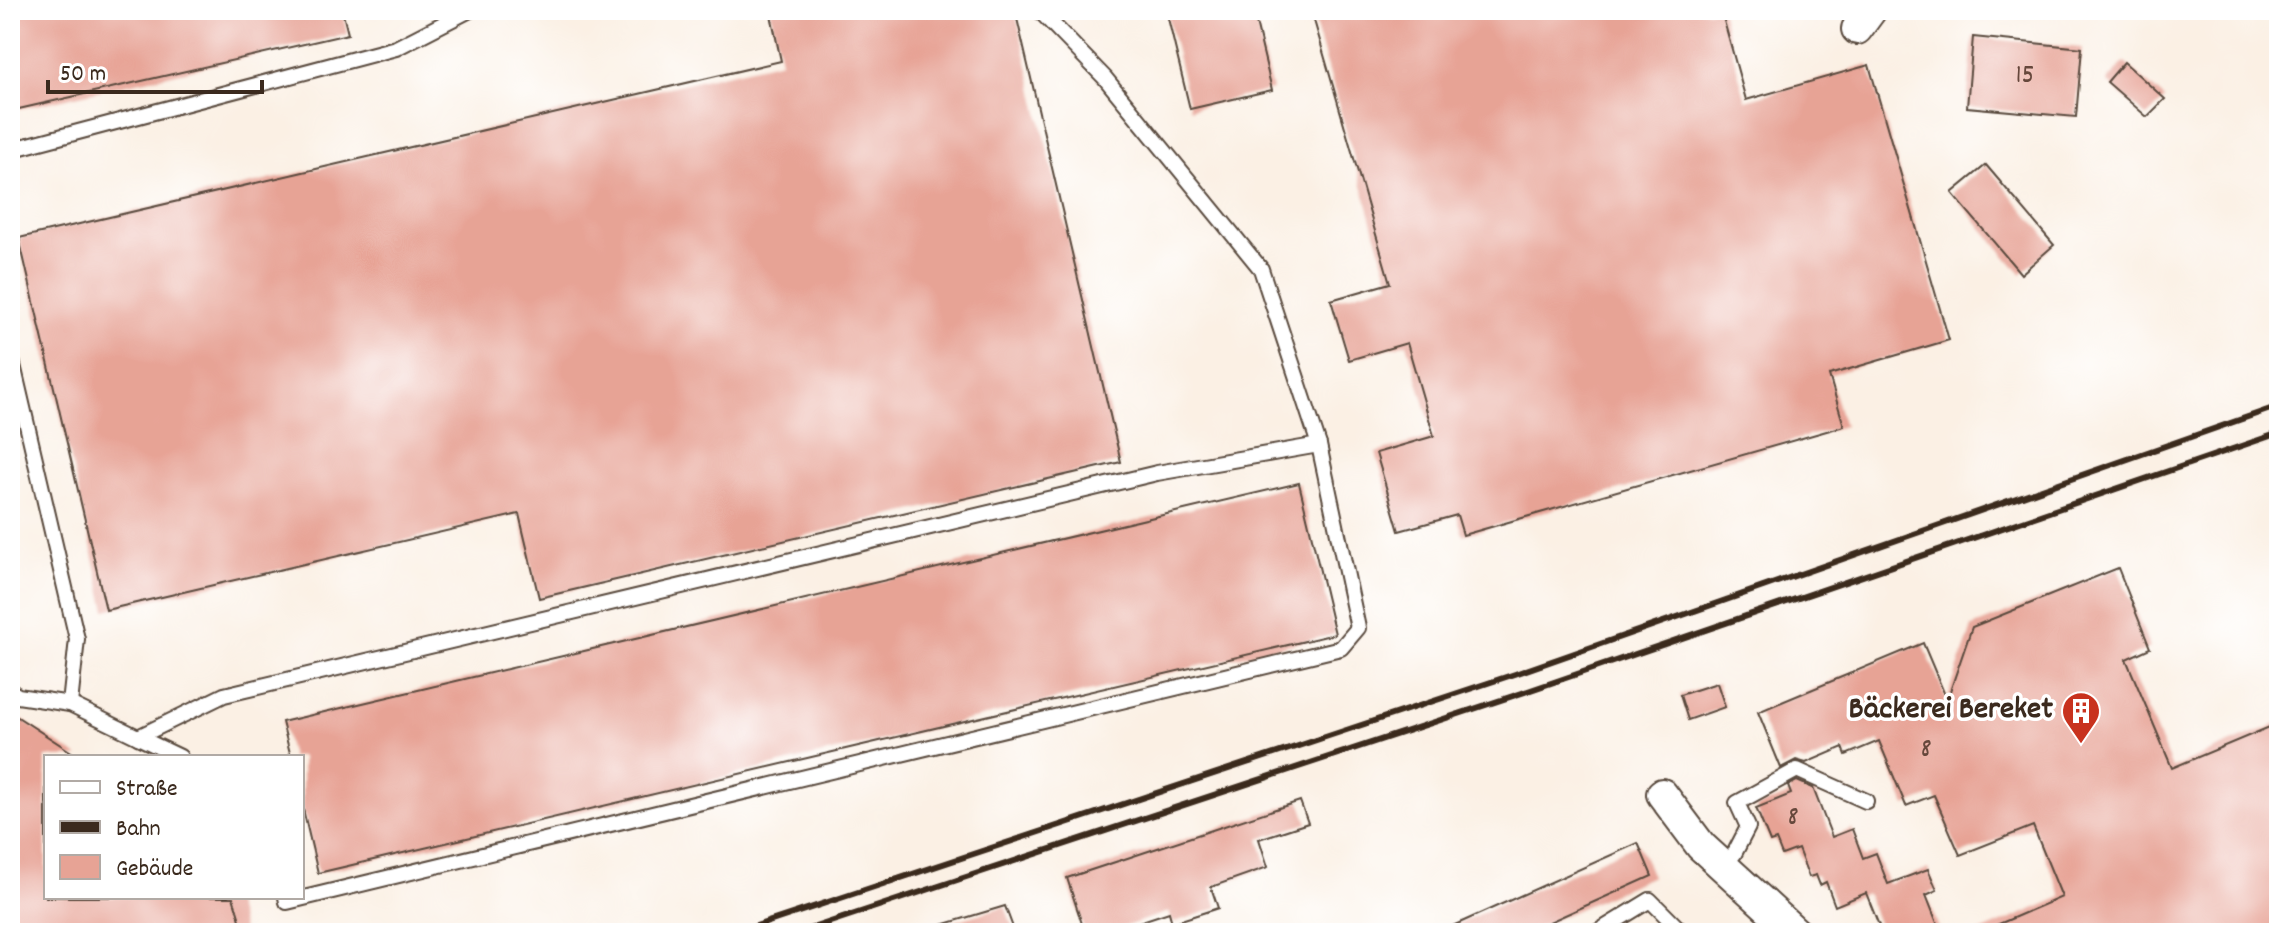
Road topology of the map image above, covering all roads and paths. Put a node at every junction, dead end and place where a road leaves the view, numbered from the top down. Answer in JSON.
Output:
{"nodes":[{"id":1,"x":470,"y":10,"type":"edge"},
{"id":2,"x":1039,"y":10,"type":"edge"},
{"id":3,"x":10,"y":150,"type":"edge"},
{"id":4,"x":10,"y":352,"type":"edge"},
{"id":5,"x":1319,"y":445,"type":"junction"},
{"id":6,"x":10,"y":691,"type":"edge"},
{"id":7,"x":70,"y":704,"type":"junction"},
{"id":8,"x":138,"y":737,"type":"junction"},
{"id":9,"x":176,"y":755,"type":"edge"},
{"id":10,"x":1662,"y":794,"type":"dead end"},
{"id":11,"x":1866,"y":801,"type":"dead end"},
{"id":12,"x":1723,"y":866,"type":"junction"},
{"id":13,"x":304,"y":898,"type":"edge"},
{"id":14,"x":1596,"y":933,"type":"edge"},
{"id":15,"x":1683,"y":933,"type":"edge"},
{"id":16,"x":1796,"y":933,"type":"edge"}],
"edges":[{"from":1,"to":3,"type":"lane"},
{"from":2,"to":5,"type":"lane"},
{"from":4,"to":7,"type":"lane"},
{"from":5,"to":8,"type":"lane"},
{"from":5,"to":13,"type":"lane"},
{"from":6,"to":7,"type":"lane"},
{"from":7,"to":8,"type":"lane"},
{"from":8,"to":9,"type":"lane"},
{"from":10,"to":12,"type":"street"},
{"from":11,"to":12,"type":"lane"},
{"from":12,"to":16,"type":"street"},
{"from":14,"to":15,"type":"lane"}]}
